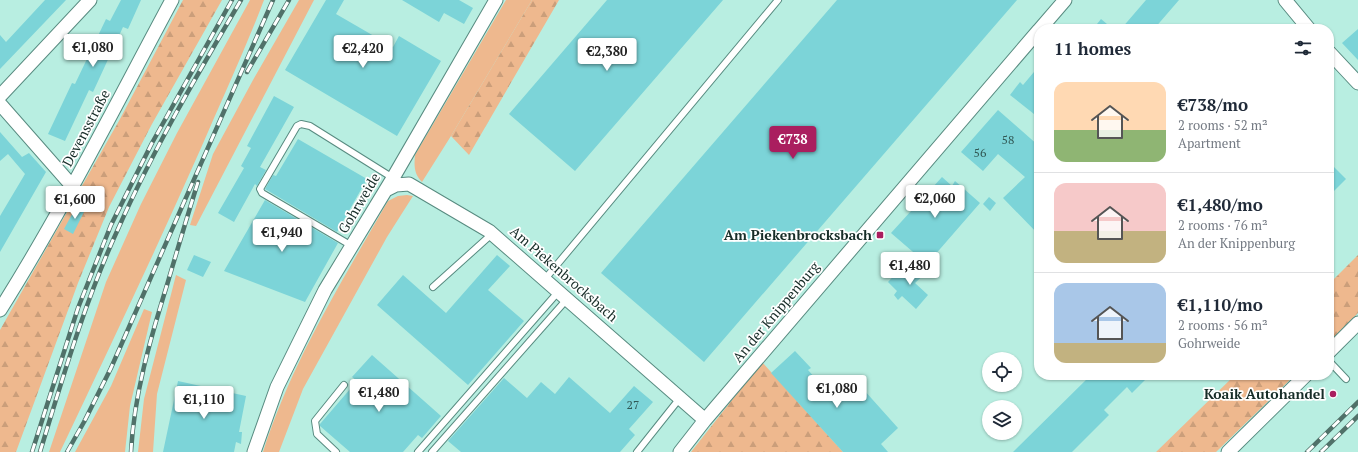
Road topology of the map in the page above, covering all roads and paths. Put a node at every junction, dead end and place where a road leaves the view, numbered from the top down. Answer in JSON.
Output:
{"nodes":[{"id":1,"x":90,"y":0,"type":"edge"},
{"id":2,"x":172,"y":0,"type":"edge"},
{"id":3,"x":778,"y":0,"type":"edge"},
{"id":4,"x":1065,"y":0,"type":"edge"},
{"id":5,"x":1284,"y":0,"type":"edge"},
{"id":6,"x":493,"y":1,"type":"edge"},
{"id":7,"x":1044,"y":24,"type":"edge"},
{"id":8,"x":1305,"y":24,"type":"edge"},
{"id":9,"x":1034,"y":36,"type":"edge"},
{"id":10,"x":1334,"y":57,"type":"edge"},
{"id":11,"x":1358,"y":83,"type":"edge"},
{"id":12,"x":0,"y":96,"type":"edge"},
{"id":13,"x":0,"y":104,"type":"edge"},
{"id":14,"x":393,"y":178,"type":"junction"},
{"id":15,"x":73,"y":187,"type":"junction"},
{"id":16,"x":386,"y":190,"type":"junction"},
{"id":17,"x":493,"y":234,"type":"junction"},
{"id":18,"x":352,"y":246,"type":"junction"},
{"id":19,"x":545,"y":279,"type":"junction"},
{"id":20,"x":433,"y":287,"type":"dead end"},
{"id":21,"x":564,"y":295,"type":"junction"},
{"id":22,"x":0,"y":310,"type":"edge"},
{"id":23,"x":1358,"y":323,"type":"edge"},
{"id":24,"x":1334,"y":347,"type":"edge"},
{"id":25,"x":1334,"y":366,"type":"edge"},
{"id":26,"x":1346,"y":379,"type":"dead end"},
{"id":27,"x":1301,"y":380,"type":"edge"},
{"id":28,"x":344,"y":386,"type":"dead end"},
{"id":29,"x":680,"y":398,"type":"junction"},
{"id":30,"x":705,"y":420,"type":"junction"},
{"id":31,"x":254,"y":452,"type":"edge"},
{"id":32,"x":336,"y":452,"type":"edge"},
{"id":33,"x":418,"y":452,"type":"edge"},
{"id":34,"x":432,"y":452,"type":"edge"},
{"id":35,"x":637,"y":452,"type":"edge"},
{"id":36,"x":680,"y":452,"type":"edge"},
{"id":37,"x":1228,"y":452,"type":"edge"}],
"edges":[{"from":1,"to":12,"type":"street"},
{"from":2,"to":15,"type":"street","name":"Devensstraße"},
{"from":3,"to":19,"type":"lane"},
{"from":4,"to":7,"type":"street","name":"An der Knippenburg"},
{"from":5,"to":8,"type":"street"},
{"from":6,"to":14,"type":"street","name":"Gohrweide"},
{"from":9,"to":30,"type":"street","name":"An der Knippenburg"},
{"from":10,"to":11,"type":"street"},
{"from":13,"to":15,"type":"street"},
{"from":14,"to":16,"type":"street","name":"Gohrweide"},
{"from":14,"to":18,"type":"lane"},
{"from":15,"to":22,"type":"street","name":"Devensstraße"},
{"from":16,"to":17,"type":"street","name":"Am Piekenbrocksbach"},
{"from":16,"to":18,"type":"street","name":"Gohrweide"},
{"from":17,"to":19,"type":"street","name":"Am Piekenbrocksbach"},
{"from":17,"to":20,"type":"lane"},
{"from":18,"to":31,"type":"street","name":"Gohrweide"},
{"from":19,"to":21,"type":"street","name":"Am Piekenbrocksbach"},
{"from":21,"to":29,"type":"street","name":"Am Piekenbrocksbach"},
{"from":21,"to":33,"type":"lane"},
{"from":21,"to":34,"type":"lane"},
{"from":23,"to":24,"type":"street"},
{"from":25,"to":26,"type":"lane"},
{"from":27,"to":37,"type":"street"},
{"from":28,"to":32,"type":"lane"},
{"from":29,"to":30,"type":"street","name":"Am Piekenbrocksbach"},
{"from":29,"to":35,"type":"lane"},
{"from":30,"to":36,"type":"street","name":"An der Knippenburg"}]}
